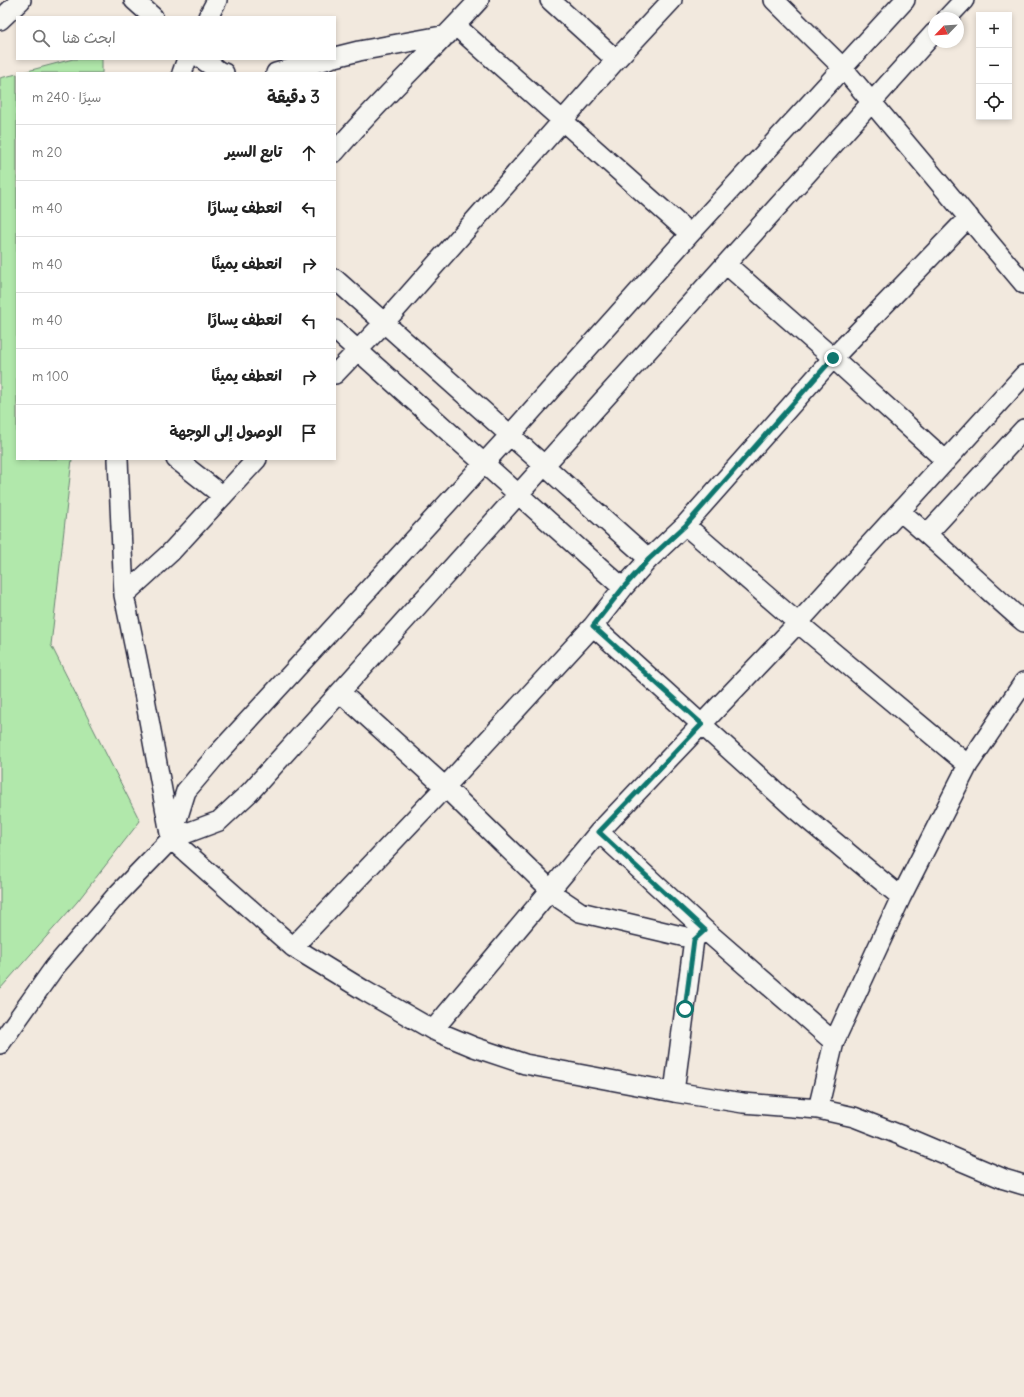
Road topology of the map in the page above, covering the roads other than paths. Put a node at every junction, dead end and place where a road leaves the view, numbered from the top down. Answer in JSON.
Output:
{"nodes":[{"id":1,"x":21,"y":0,"type":"edge"},
{"id":2,"x":134,"y":0,"type":"edge"},
{"id":3,"x":217,"y":0,"type":"edge"},
{"id":4,"x":479,"y":0,"type":"edge"},
{"id":5,"x":550,"y":0,"type":"edge"},
{"id":6,"x":672,"y":0,"type":"edge"},
{"id":7,"x":774,"y":0,"type":"edge"},
{"id":8,"x":905,"y":0,"type":"edge"},
{"id":9,"x":964,"y":0,"type":"edge"},
{"id":10,"x":953,"y":12,"type":"edge"},
{"id":11,"x":2,"y":15,"type":"edge"},
{"id":12,"x":152,"y":16,"type":"edge"},
{"id":13,"x":209,"y":16,"type":"edge"},
{"id":14,"x":451,"y":30,"type":"junction"},
{"id":15,"x":928,"y":40,"type":"edge"},
{"id":16,"x":336,"y":57,"type":"edge"},
{"id":17,"x":187,"y":60,"type":"edge"},
{"id":18,"x":203,"y":60,"type":"edge"},
{"id":19,"x":325,"y":60,"type":"edge"},
{"id":20,"x":616,"y":60,"type":"junction"},
{"id":21,"x":843,"y":68,"type":"junction"},
{"id":22,"x":182,"y":72,"type":"edge"},
{"id":23,"x":220,"y":72,"type":"edge"},
{"id":24,"x":280,"y":72,"type":"edge"},
{"id":25,"x":871,"y":102,"type":"junction"},
{"id":26,"x":563,"y":120,"type":"junction"},
{"id":27,"x":336,"y":151,"type":"edge"},
{"id":28,"x":969,"y":217,"type":"junction"},
{"id":29,"x":690,"y":234,"type":"junction"},
{"id":30,"x":726,"y":264,"type":"junction"},
{"id":31,"x":336,"y":280,"type":"edge"},
{"id":32,"x":1024,"y":284,"type":"edge"},
{"id":33,"x":384,"y":323,"type":"junction"},
{"id":34,"x":336,"y":331,"type":"edge"},
{"id":35,"x":357,"y":350,"type":"junction"},
{"id":36,"x":833,"y":358,"type":"junction"},
{"id":37,"x":336,"y":373,"type":"edge"},
{"id":38,"x":1024,"y":375,"type":"edge"},
{"id":39,"x":1024,"y":429,"type":"edge"},
{"id":40,"x":510,"y":435,"type":"junction"},
{"id":41,"x":118,"y":460,"type":"edge"},
{"id":42,"x":177,"y":460,"type":"edge"},
{"id":43,"x":256,"y":460,"type":"edge"},
{"id":44,"x":946,"y":461,"type":"junction"},
{"id":45,"x":484,"y":464,"type":"junction"},
{"id":46,"x":544,"y":466,"type":"junction"},
{"id":47,"x":519,"y":494,"type":"junction"},
{"id":48,"x":223,"y":496,"type":"junction"},
{"id":49,"x":901,"y":512,"type":"junction"},
{"id":50,"x":686,"y":525,"type":"junction"},
{"id":51,"x":927,"y":534,"type":"junction"},
{"id":52,"x":649,"y":559,"type":"junction"},
{"id":53,"x":623,"y":588,"type":"junction"},
{"id":54,"x":124,"y":595,"type":"junction"},
{"id":55,"x":1024,"y":622,"type":"edge"},
{"id":56,"x":798,"y":623,"type":"junction"},
{"id":57,"x":593,"y":626,"type":"junction"},
{"id":58,"x":1024,"y":682,"type":"edge"},
{"id":59,"x":340,"y":692,"type":"junction"},
{"id":60,"x":702,"y":724,"type":"junction"},
{"id":61,"x":968,"y":765,"type":"junction"},
{"id":62,"x":445,"y":787,"type":"junction"},
{"id":63,"x":599,"y":832,"type":"junction"},
{"id":64,"x":171,"y":838,"type":"junction"},
{"id":65,"x":550,"y":890,"type":"junction"},
{"id":66,"x":901,"y":897,"type":"junction"},
{"id":67,"x":699,"y":935,"type":"junction"},
{"id":68,"x":293,"y":947,"type":"junction"},
{"id":69,"x":433,"y":1030,"type":"junction"},
{"id":70,"x":834,"y":1042,"type":"junction"},
{"id":71,"x":0,"y":1044,"type":"edge"},
{"id":72,"x":674,"y":1092,"type":"junction"},
{"id":73,"x":818,"y":1109,"type":"junction"},
{"id":74,"x":1024,"y":1185,"type":"edge"}],
"edges":[{"from":1,"to":11,"type":"street"},
{"from":2,"to":12,"type":"street"},
{"from":3,"to":13,"type":"street"},
{"from":4,"to":14,"type":"street"},
{"from":5,"to":20,"type":"street"},
{"from":6,"to":20,"type":"street"},
{"from":7,"to":21,"type":"street"},
{"from":8,"to":21,"type":"street"},
{"from":9,"to":10,"type":"street"},
{"from":14,"to":16,"type":"street"},
{"from":14,"to":26,"type":"street"},
{"from":14,"to":27,"type":"street"},
{"from":15,"to":25,"type":"street"},
{"from":17,"to":22,"type":"street"},
{"from":18,"to":23,"type":"street"},
{"from":19,"to":24,"type":"street"},
{"from":20,"to":26,"type":"street"},
{"from":21,"to":25,"type":"street"},
{"from":21,"to":29,"type":"street"},
{"from":25,"to":28,"type":"street"},
{"from":25,"to":30,"type":"street"},
{"from":26,"to":29,"type":"street"},
{"from":26,"to":33,"type":"street"},
{"from":28,"to":32,"type":"street"},
{"from":28,"to":36,"type":"street"},
{"from":29,"to":40,"type":"street"},
{"from":30,"to":36,"type":"street"},
{"from":30,"to":46,"type":"street"},
{"from":31,"to":33,"type":"street"},
{"from":33,"to":35,"type":"street"},
{"from":33,"to":40,"type":"street"},
{"from":34,"to":35,"type":"street"},
{"from":35,"to":37,"type":"street"},
{"from":35,"to":45,"type":"street"},
{"from":36,"to":44,"type":"street"},
{"from":36,"to":50,"type":"street"},
{"from":38,"to":44,"type":"street"},
{"from":39,"to":51,"type":"street"},
{"from":40,"to":45,"type":"street"},
{"from":40,"to":46,"type":"street"},
{"from":41,"to":54,"type":"street"},
{"from":42,"to":48,"type":"street"},
{"from":43,"to":48,"type":"street"},
{"from":44,"to":49,"type":"street"},
{"from":45,"to":47,"type":"street"},
{"from":45,"to":64,"type":"street"},
{"from":46,"to":47,"type":"street"},
{"from":46,"to":52,"type":"street"},
{"from":47,"to":53,"type":"street"},
{"from":47,"to":59,"type":"street"},
{"from":48,"to":54,"type":"street"},
{"from":49,"to":51,"type":"street"},
{"from":49,"to":56,"type":"street"},
{"from":50,"to":52,"type":"street"},
{"from":50,"to":56,"type":"street"},
{"from":51,"to":55,"type":"street"},
{"from":52,"to":53,"type":"street"},
{"from":53,"to":57,"type":"street"},
{"from":54,"to":64,"type":"street"},
{"from":56,"to":60,"type":"street"},
{"from":56,"to":61,"type":"street"},
{"from":57,"to":60,"type":"street"},
{"from":57,"to":62,"type":"street"},
{"from":58,"to":61,"type":"street"},
{"from":59,"to":62,"type":"street"},
{"from":59,"to":64,"type":"street"},
{"from":60,"to":63,"type":"street"},
{"from":60,"to":66,"type":"street"},
{"from":61,"to":66,"type":"street"},
{"from":62,"to":65,"type":"street"},
{"from":62,"to":68,"type":"street"},
{"from":63,"to":65,"type":"street"},
{"from":63,"to":67,"type":"street"},
{"from":64,"to":68,"type":"street"},
{"from":64,"to":71,"type":"street"},
{"from":65,"to":67,"type":"street"},
{"from":65,"to":69,"type":"street"},
{"from":66,"to":70,"type":"street"},
{"from":67,"to":70,"type":"street"},
{"from":67,"to":72,"type":"street"},
{"from":68,"to":69,"type":"street"},
{"from":69,"to":72,"type":"street"},
{"from":70,"to":73,"type":"street"},
{"from":72,"to":73,"type":"street"},
{"from":73,"to":74,"type":"street"}]}
